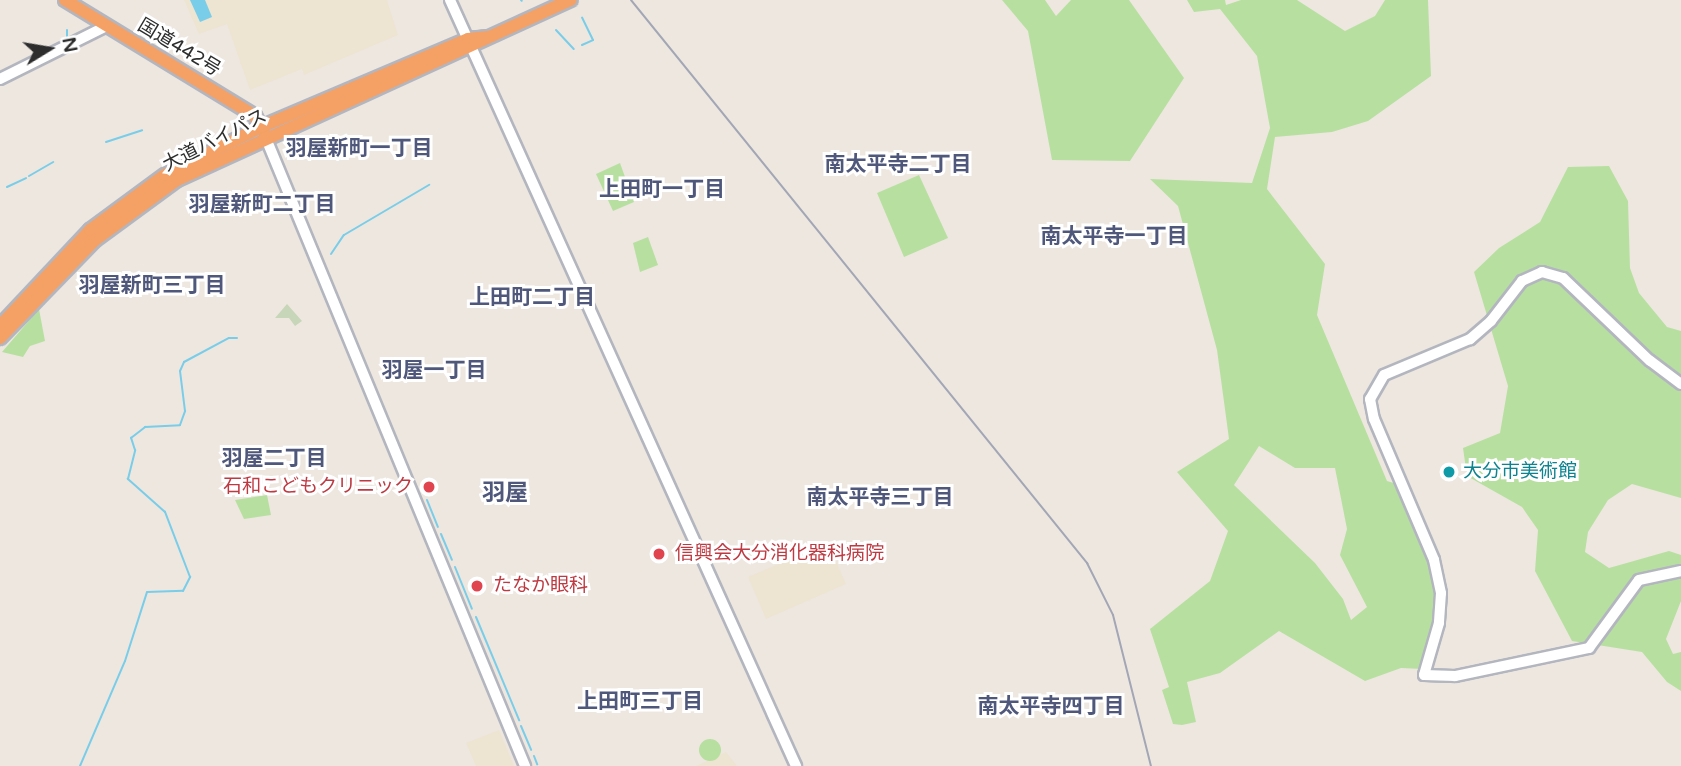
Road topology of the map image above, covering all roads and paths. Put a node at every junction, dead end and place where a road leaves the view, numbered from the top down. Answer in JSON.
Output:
{"nodes":[{"id":1,"x":65,"y":0,"type":"edge"},
{"id":2,"x":450,"y":0,"type":"edge"},
{"id":3,"x":571,"y":0,"type":"edge"},
{"id":4,"x":107,"y":26,"type":"junction"},
{"id":5,"x":470,"y":44,"type":"junction"},
{"id":6,"x":0,"y":79,"type":"edge"},
{"id":7,"x":263,"y":131,"type":"junction"},
{"id":8,"x":0,"y":326,"type":"edge"},
{"id":9,"x":0,"y":338,"type":"edge"},
{"id":10,"x":1681,"y":384,"type":"edge"},
{"id":11,"x":1681,"y":571,"type":"edge"},
{"id":12,"x":525,"y":766,"type":"edge"},
{"id":13,"x":796,"y":766,"type":"edge"}],
"edges":[{"from":1,"to":4,"type":"highway","name":"国道442号"},
{"from":2,"to":5,"type":"street"},
{"from":3,"to":5,"type":"highway","name":"大道バイパス"},
{"from":4,"to":6,"type":"street"},
{"from":4,"to":7,"type":"highway","name":"国道442号"},
{"from":5,"to":7,"type":"highway","name":"大道バイパス"},
{"from":5,"to":13,"type":"street"},
{"from":7,"to":8,"type":"highway","name":"大道バイパス"},
{"from":7,"to":9,"type":"highway","name":"大道バイパス"},
{"from":7,"to":12,"type":"street"},
{"from":10,"to":11,"type":"street"}]}
